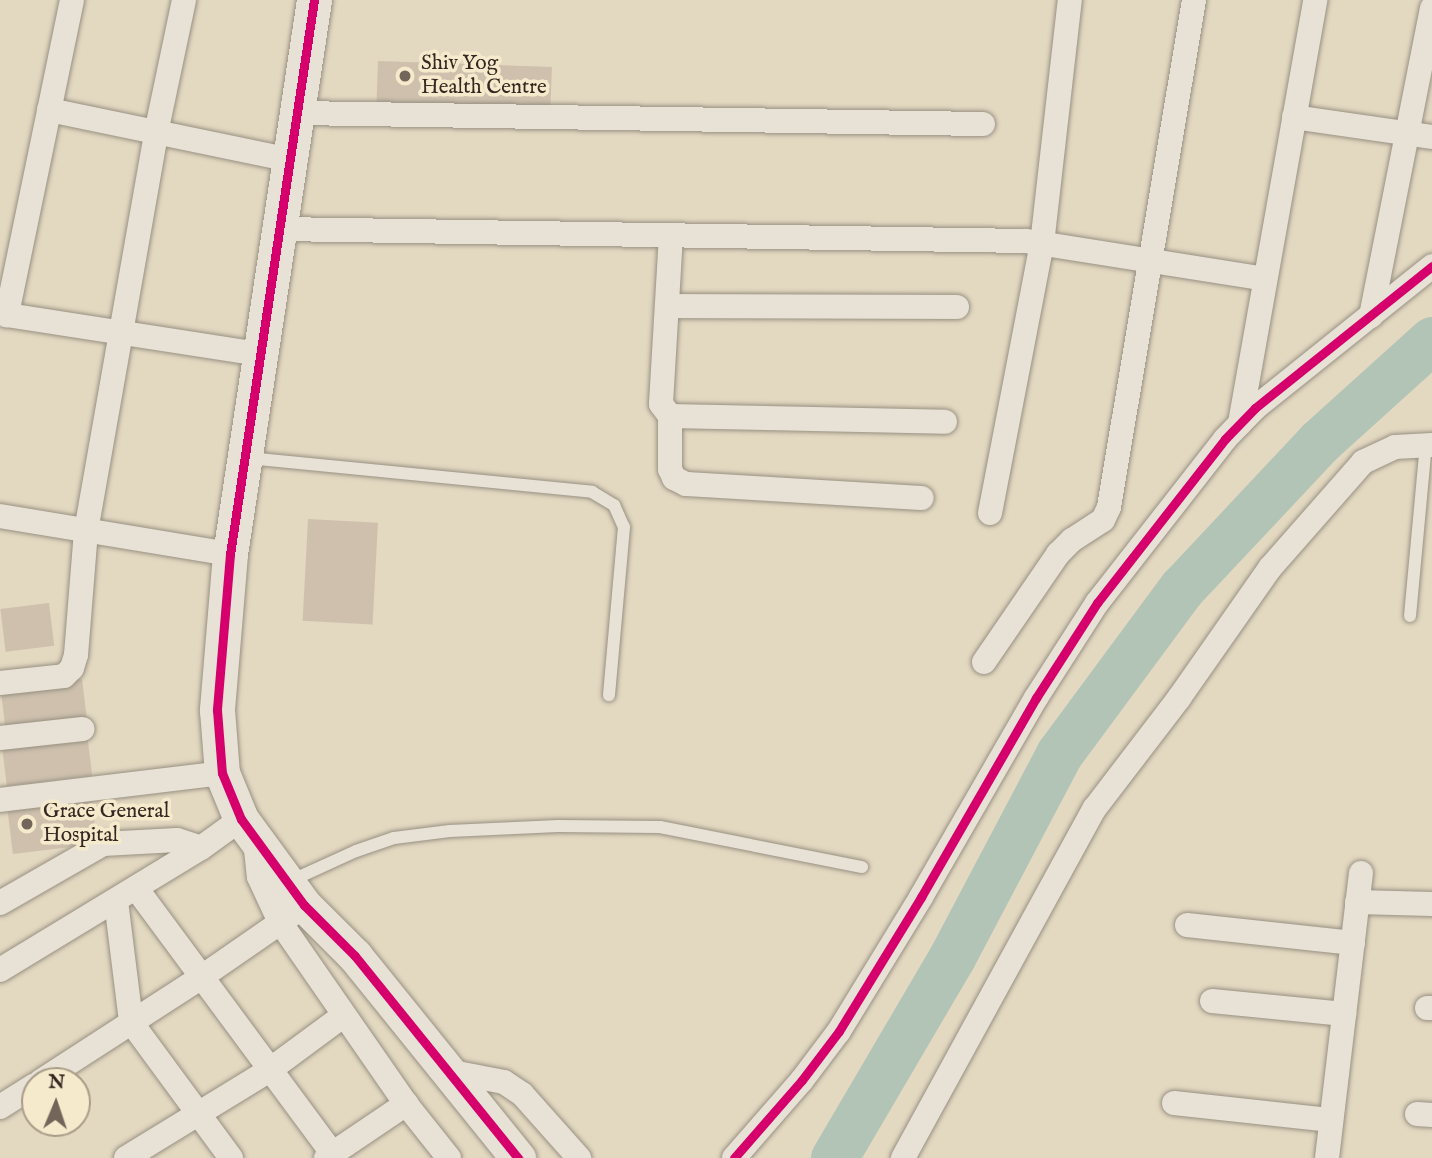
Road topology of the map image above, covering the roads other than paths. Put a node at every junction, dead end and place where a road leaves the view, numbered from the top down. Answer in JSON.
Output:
{"nodes":[{"id":1,"x":72,"y":0,"type":"edge"},
{"id":2,"x":184,"y":0,"type":"edge"},
{"id":3,"x":314,"y":0,"type":"edge"},
{"id":4,"x":1070,"y":0,"type":"edge"},
{"id":5,"x":1194,"y":0,"type":"edge"},
{"id":6,"x":1315,"y":0,"type":"edge"},
{"id":7,"x":1432,"y":8,"type":"edge"},
{"id":8,"x":49,"y":110,"type":"junction"},
{"id":9,"x":297,"y":113,"type":"junction"},
{"id":10,"x":1294,"y":117,"type":"junction"},
{"id":11,"x":983,"y":124,"type":"dead end"},
{"id":12,"x":156,"y":132,"type":"junction"},
{"id":13,"x":1407,"y":133,"type":"junction"},
{"id":14,"x":1432,"y":136,"type":"edge"},
{"id":15,"x":290,"y":160,"type":"junction"},
{"id":16,"x":279,"y":229,"type":"junction"},
{"id":17,"x":671,"y":235,"type":"junction"},
{"id":18,"x":1042,"y":244,"type":"junction"},
{"id":19,"x":1151,"y":260,"type":"junction"},
{"id":20,"x":1432,"y":266,"type":"edge"},
{"id":21,"x":1265,"y":279,"type":"junction"},
{"id":22,"x":667,"y":306,"type":"junction"},
{"id":23,"x":957,"y":307,"type":"dead end"},
{"id":24,"x":1371,"y":316,"type":"junction"},
{"id":25,"x":119,"y":333,"type":"junction"},
{"id":26,"x":260,"y":354,"type":"junction"},
{"id":27,"x":670,"y":416,"type":"junction"},
{"id":28,"x":945,"y":422,"type":"dead end"},
{"id":29,"x":1240,"y":423,"type":"junction"},
{"id":30,"x":1429,"y":444,"type":"edge"},
{"id":31,"x":244,"y":458,"type":"junction"},
{"id":32,"x":922,"y":498,"type":"dead end"},
{"id":33,"x":990,"y":513,"type":"dead end"},
{"id":34,"x":0,"y":516,"type":"edge"},
{"id":35,"x":86,"y":531,"type":"junction"},
{"id":36,"x":230,"y":554,"type":"junction"},
{"id":37,"x":1410,"y":616,"type":"dead end"},
{"id":38,"x":984,"y":663,"type":"dead end"},
{"id":39,"x":0,"y":683,"type":"edge"},
{"id":40,"x":609,"y":695,"type":"dead end"},
{"id":41,"x":83,"y":729,"type":"dead end"},
{"id":42,"x":0,"y":738,"type":"edge"},
{"id":43,"x":222,"y":773,"type":"junction"},
{"id":44,"x":0,"y":800,"type":"edge"},
{"id":45,"x":248,"y":828,"type":"junction"},
{"id":46,"x":201,"y":848,"type":"junction"},
{"id":47,"x":862,"y":867,"type":"dead end"},
{"id":48,"x":1361,"y":873,"type":"dead end"},
{"id":49,"x":126,"y":894,"type":"junction"},
{"id":50,"x":1357,"y":902,"type":"junction"},
{"id":51,"x":0,"y":903,"type":"edge"},
{"id":52,"x":291,"y":903,"type":"junction"},
{"id":53,"x":1432,"y":904,"type":"edge"},
{"id":54,"x":1187,"y":925,"type":"dead end"},
{"id":55,"x":1353,"y":943,"type":"junction"},
{"id":56,"x":0,"y":970,"type":"edge"},
{"id":57,"x":202,"y":976,"type":"junction"},
{"id":58,"x":1212,"y":1001,"type":"dead end"},
{"id":59,"x":1344,"y":1014,"type":"junction"},
{"id":60,"x":343,"y":1016,"type":"junction"},
{"id":61,"x":131,"y":1022,"type":"junction"},
{"id":62,"x":62,"y":1067,"type":"edge"},
{"id":63,"x":271,"y":1069,"type":"junction"},
{"id":64,"x":447,"y":1071,"type":"junction"},
{"id":65,"x":21,"y":1094,"type":"edge"},
{"id":66,"x":1174,"y":1102,"type":"dead end"},
{"id":67,"x":406,"y":1104,"type":"junction"},
{"id":68,"x":0,"y":1107,"type":"edge"},
{"id":69,"x":199,"y":1113,"type":"junction"},
{"id":70,"x":1331,"y":1120,"type":"junction"},
{"id":71,"x":332,"y":1156,"type":"edge"},
{"id":72,"x":125,"y":1158,"type":"edge"},
{"id":73,"x":231,"y":1158,"type":"edge"},
{"id":74,"x":449,"y":1158,"type":"edge"},
{"id":75,"x":518,"y":1158,"type":"edge"},
{"id":76,"x":579,"y":1158,"type":"edge"},
{"id":77,"x":734,"y":1158,"type":"edge"},
{"id":78,"x":903,"y":1158,"type":"edge"},
{"id":79,"x":1327,"y":1158,"type":"edge"}],
"edges":[{"from":1,"to":8,"type":"street"},
{"from":2,"to":12,"type":"street"},
{"from":3,"to":9,"type":"street"},
{"from":4,"to":18,"type":"street"},
{"from":5,"to":19,"type":"street"},
{"from":6,"to":10,"type":"street"},
{"from":7,"to":13,"type":"street"},
{"from":8,"to":12,"type":"street"},
{"from":8,"to":25,"type":"street"},
{"from":9,"to":11,"type":"street"},
{"from":9,"to":15,"type":"street"},
{"from":10,"to":13,"type":"street"},
{"from":10,"to":21,"type":"street"},
{"from":12,"to":15,"type":"street"},
{"from":12,"to":25,"type":"street"},
{"from":13,"to":14,"type":"street"},
{"from":13,"to":24,"type":"street"},
{"from":15,"to":16,"type":"street"},
{"from":16,"to":17,"type":"street"},
{"from":16,"to":26,"type":"street"},
{"from":17,"to":18,"type":"street"},
{"from":17,"to":22,"type":"street"},
{"from":18,"to":19,"type":"street"},
{"from":18,"to":33,"type":"street"},
{"from":19,"to":21,"type":"street"},
{"from":19,"to":38,"type":"street"},
{"from":20,"to":24,"type":"street"},
{"from":21,"to":29,"type":"street"},
{"from":22,"to":23,"type":"street"},
{"from":22,"to":27,"type":"street"},
{"from":24,"to":29,"type":"street"},
{"from":25,"to":26,"type":"street"},
{"from":25,"to":35,"type":"street"},
{"from":26,"to":31,"type":"street"},
{"from":27,"to":28,"type":"street"},
{"from":27,"to":32,"type":"street"},
{"from":29,"to":77,"type":"street"},
{"from":30,"to":37,"type":"lane"},
{"from":30,"to":78,"type":"street"},
{"from":31,"to":36,"type":"street"},
{"from":31,"to":40,"type":"lane"},
{"from":34,"to":35,"type":"street"},
{"from":35,"to":36,"type":"street"},
{"from":35,"to":39,"type":"street"},
{"from":36,"to":43,"type":"street"},
{"from":41,"to":42,"type":"street"},
{"from":43,"to":44,"type":"street"},
{"from":43,"to":45,"type":"street"},
{"from":45,"to":46,"type":"street"},
{"from":45,"to":52,"type":"street"},
{"from":46,"to":49,"type":"street"},
{"from":46,"to":51,"type":"street"},
{"from":47,"to":52,"type":"lane"},
{"from":48,"to":50,"type":"street"},
{"from":49,"to":56,"type":"street"},
{"from":49,"to":57,"type":"street"},
{"from":49,"to":61,"type":"street"},
{"from":50,"to":53,"type":"street"},
{"from":50,"to":55,"type":"street"},
{"from":52,"to":57,"type":"street"},
{"from":52,"to":60,"type":"street"},
{"from":52,"to":64,"type":"street"},
{"from":54,"to":55,"type":"street"},
{"from":55,"to":59,"type":"street"},
{"from":57,"to":61,"type":"street"},
{"from":57,"to":63,"type":"street"},
{"from":58,"to":59,"type":"street"},
{"from":59,"to":70,"type":"street"},
{"from":60,"to":63,"type":"street"},
{"from":60,"to":67,"type":"street"},
{"from":61,"to":62,"type":"street"},
{"from":61,"to":69,"type":"street"},
{"from":63,"to":69,"type":"street"},
{"from":63,"to":71,"type":"street"},
{"from":64,"to":75,"type":"street"},
{"from":64,"to":76,"type":"street"},
{"from":65,"to":68,"type":"street"},
{"from":66,"to":70,"type":"street"},
{"from":67,"to":71,"type":"street"},
{"from":67,"to":74,"type":"street"},
{"from":69,"to":72,"type":"street"},
{"from":69,"to":73,"type":"street"},
{"from":70,"to":79,"type":"street"}]}
